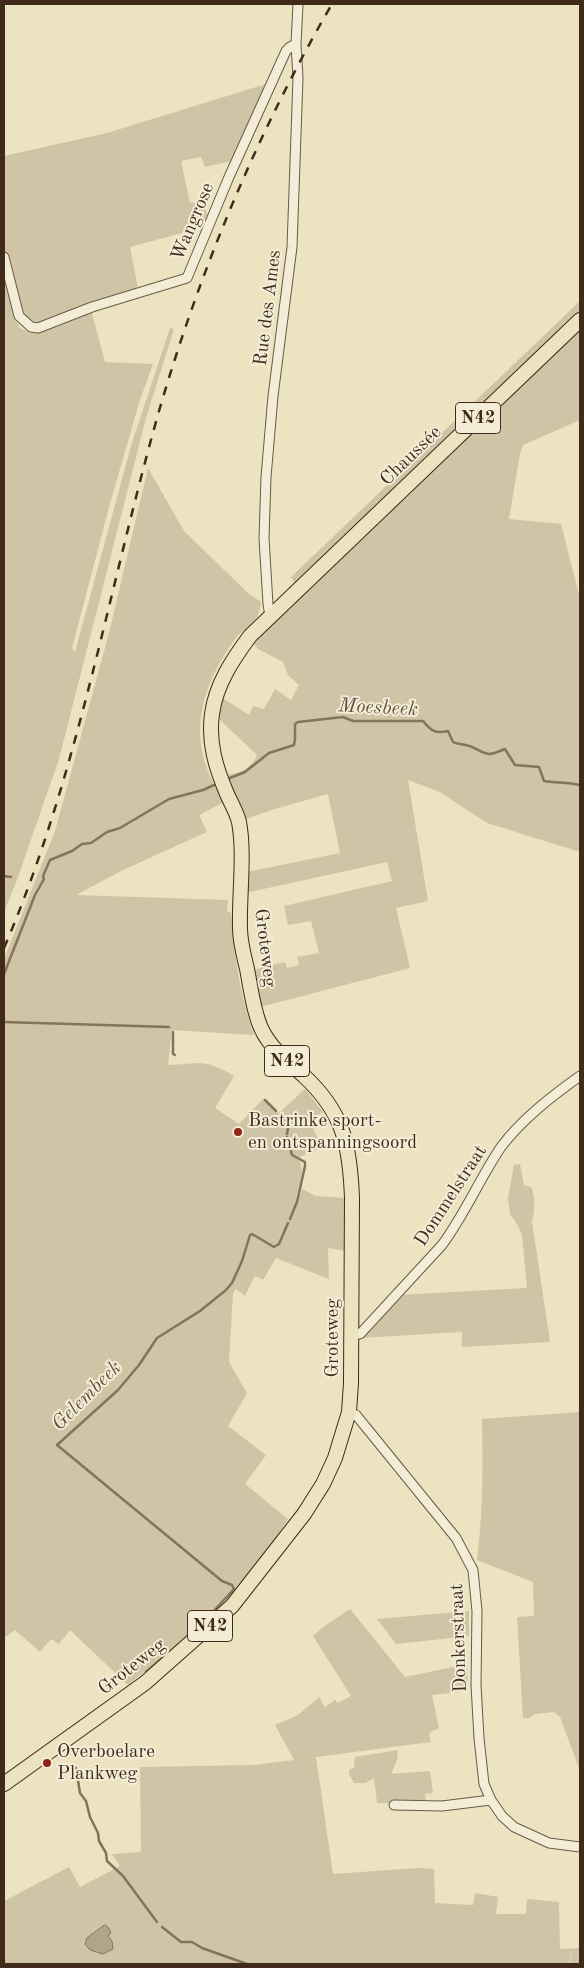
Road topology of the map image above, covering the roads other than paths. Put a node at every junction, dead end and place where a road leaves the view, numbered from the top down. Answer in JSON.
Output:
{"nodes":[{"id":1,"x":298,"y":4,"type":"edge"},
{"id":2,"x":296,"y":44,"type":"junction"},
{"id":3,"x":4,"y":257,"type":"edge"},
{"id":4,"x":580,"y":320,"type":"edge"},
{"id":5,"x":270,"y":616,"type":"junction"},
{"id":6,"x":580,"y":1076,"type":"edge"},
{"id":7,"x":352,"y":1334,"type":"junction"},
{"id":8,"x":349,"y":1412,"type":"junction"},
{"id":9,"x":4,"y":1784,"type":"edge"},
{"id":10,"x":490,"y":1800,"type":"junction"},
{"id":11,"x":394,"y":1805,"type":"dead end"},
{"id":12,"x":580,"y":1847,"type":"edge"}],
"edges":[{"from":1,"to":2,"type":"street","name":"Rue des Ames"},
{"from":2,"to":3,"type":"street","name":"Wangrose"},
{"from":2,"to":5,"type":"street","name":"Rue des Ames"},
{"from":4,"to":5,"type":"main road","name":"Chaussée","number":"N42"},
{"from":5,"to":7,"type":"main road","name":"Groteweg","number":"N42"},
{"from":6,"to":7,"type":"street","name":"Dommelstraat"},
{"from":7,"to":8,"type":"main road","name":"Groteweg","number":"N42"},
{"from":8,"to":9,"type":"main road","name":"Groteweg","number":"N42"},
{"from":8,"to":10,"type":"street","name":"Donkerstraat"},
{"from":10,"to":11,"type":"street"},
{"from":10,"to":12,"type":"street","name":"Donkerstraat"}]}
